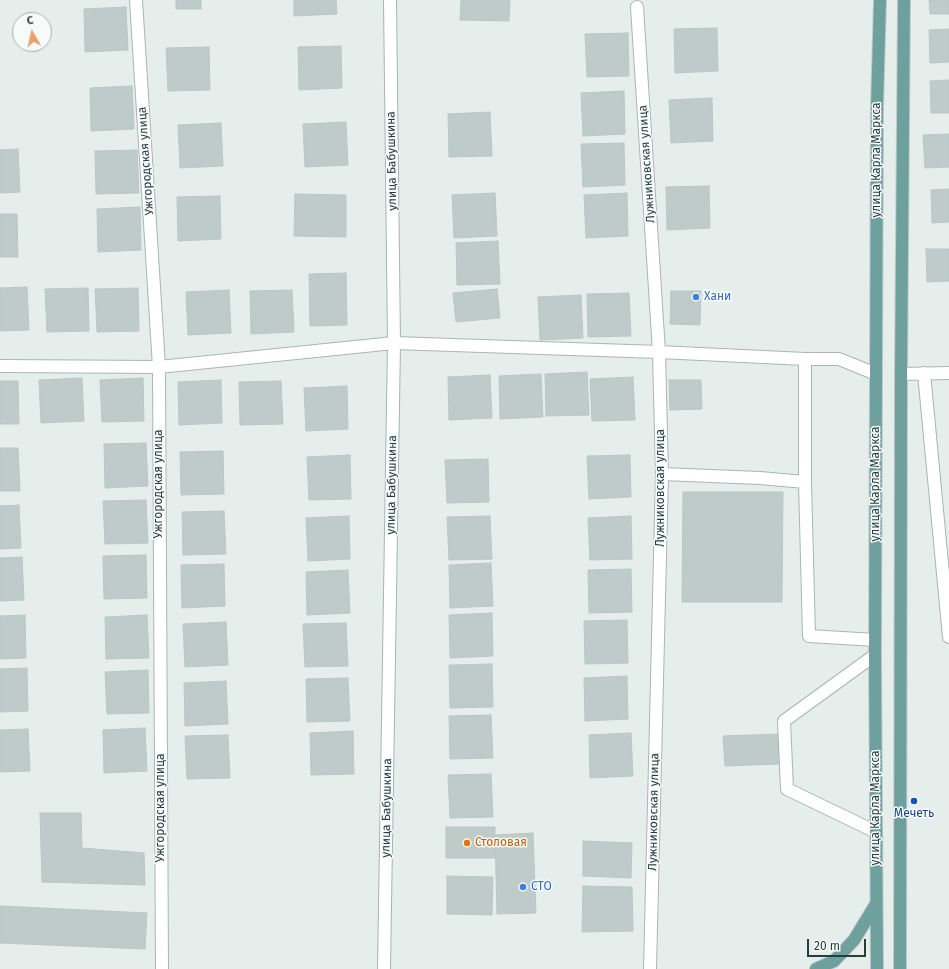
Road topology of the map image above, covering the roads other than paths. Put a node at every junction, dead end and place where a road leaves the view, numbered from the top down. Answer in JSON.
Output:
{"nodes":[{"id":1,"x":136,"y":0,"type":"edge"},
{"id":2,"x":390,"y":0,"type":"edge"},
{"id":3,"x":880,"y":0,"type":"edge"},
{"id":4,"x":904,"y":0,"type":"edge"},
{"id":5,"x":637,"y":8,"type":"dead end"},
{"id":6,"x":394,"y":343,"type":"junction"},
{"id":7,"x":659,"y":352,"type":"junction"},
{"id":8,"x":805,"y":359,"type":"junction"},
{"id":9,"x":0,"y":366,"type":"edge"},
{"id":10,"x":159,"y":367,"type":"junction"},
{"id":11,"x":924,"y":373,"type":"junction"},
{"id":12,"x":949,"y":373,"type":"edge"},
{"id":13,"x":876,"y":374,"type":"junction"},
{"id":14,"x":901,"y":374,"type":"junction"},
{"id":15,"x":662,"y":474,"type":"junction"},
{"id":16,"x":805,"y":482,"type":"junction"},
{"id":17,"x":949,"y":637,"type":"edge"},
{"id":18,"x":875,"y":640,"type":"junction"},
{"id":19,"x":875,"y":655,"type":"junction"},
{"id":20,"x":876,"y":832,"type":"junction"},
{"id":21,"x":876,"y":904,"type":"junction"},
{"id":22,"x":162,"y":969,"type":"edge"},
{"id":23,"x":384,"y":969,"type":"edge"},
{"id":24,"x":650,"y":969,"type":"edge"},
{"id":25,"x":816,"y":969,"type":"edge"},
{"id":26,"x":877,"y":969,"type":"edge"},
{"id":27,"x":900,"y":969,"type":"edge"}],
"edges":[{"from":1,"to":10,"type":"street","name":"Ужгородская улица"},
{"from":2,"to":6,"type":"street","name":"улица Бабушкина"},
{"from":3,"to":13,"type":"main road","name":"улица Карла Маркса"},
{"from":4,"to":14,"type":"main road","name":"улица Карла Маркса"},
{"from":5,"to":7,"type":"street","name":"Лужниковская улица"},
{"from":6,"to":7,"type":"street"},
{"from":6,"to":10,"type":"street"},
{"from":6,"to":23,"type":"street","name":"улица Бабушкина"},
{"from":7,"to":8,"type":"street"},
{"from":7,"to":15,"type":"street","name":"Лужниковская улица"},
{"from":8,"to":13,"type":"street"},
{"from":8,"to":16,"type":"street"},
{"from":9,"to":10,"type":"street"},
{"from":10,"to":22,"type":"street","name":"Ужгородская улица"},
{"from":11,"to":12,"type":"street"},
{"from":11,"to":14,"type":"street"},
{"from":11,"to":17,"type":"street"},
{"from":13,"to":18,"type":"main road","name":"улица Карла Маркса"},
{"from":14,"to":27,"type":"main road","name":"улица Карла Маркса"},
{"from":15,"to":16,"type":"street"},
{"from":15,"to":24,"type":"street","name":"Лужниковская улица"},
{"from":16,"to":18,"type":"street"},
{"from":18,"to":19,"type":"main road","name":"улица Карла Маркса"},
{"from":19,"to":20,"type":"main road","name":"улица Карла Маркса"},
{"from":19,"to":20,"type":"street"},
{"from":20,"to":21,"type":"main road","name":"улица Карла Маркса"},
{"from":21,"to":25,"type":"main road"},
{"from":21,"to":26,"type":"main road","name":"улица Карла Маркса"}]}
